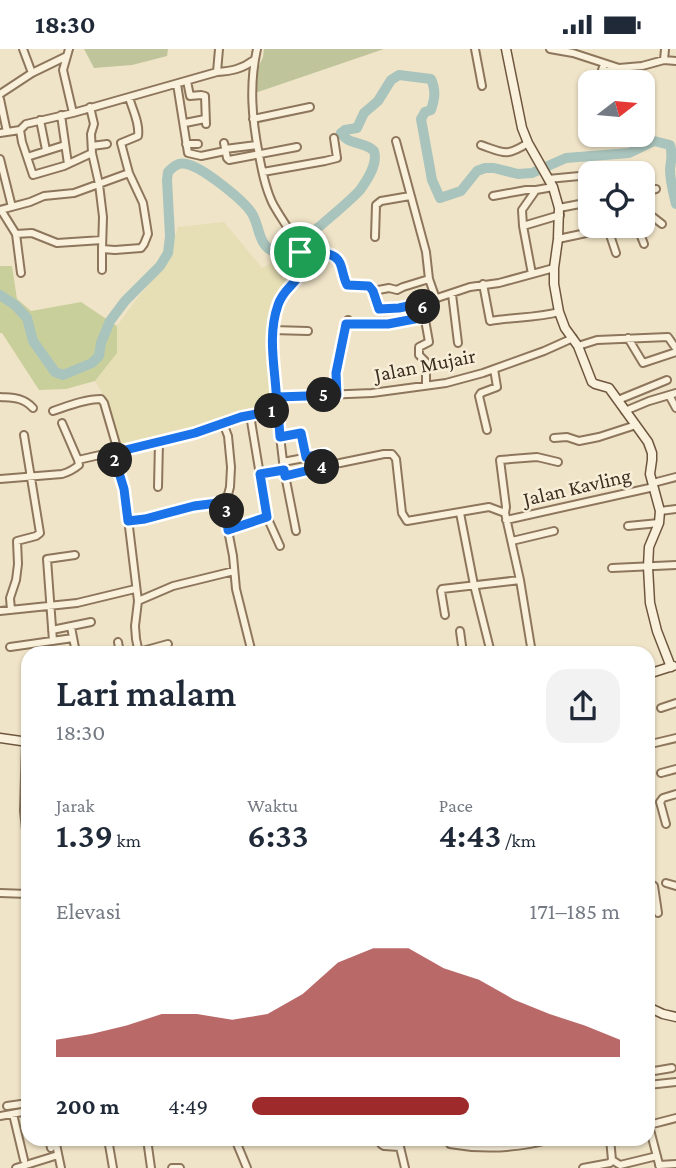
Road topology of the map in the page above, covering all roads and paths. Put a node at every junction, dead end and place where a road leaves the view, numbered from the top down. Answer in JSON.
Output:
{"nodes":[{"id":1,"x":23,"y":49,"type":"edge"},
{"id":2,"x":219,"y":49,"type":"edge"},
{"id":3,"x":257,"y":49,"type":"edge"},
{"id":4,"x":475,"y":49,"type":"edge"},
{"id":5,"x":506,"y":49,"type":"edge"},
{"id":6,"x":550,"y":49,"type":"edge"},
{"id":7,"x":665,"y":49,"type":"edge"},
{"id":8,"x":68,"y":52,"type":"edge"},
{"id":9,"x":254,"y":60,"type":"junction"},
{"id":10,"x":664,"y":60,"type":"junction"},
{"id":11,"x":676,"y":61,"type":"edge"},
{"id":12,"x":603,"y":67,"type":"junction"},
{"id":13,"x":602,"y":70,"type":"edge"},
{"id":14,"x":617,"y":70,"type":"edge"},
{"id":15,"x":217,"y":72,"type":"junction"},
{"id":16,"x":32,"y":73,"type":"junction"},
{"id":17,"x":187,"y":81,"type":"junction"},
{"id":18,"x":177,"y":84,"type":"junction"},
{"id":19,"x":482,"y":86,"type":"dead end"},
{"id":20,"x":0,"y":96,"type":"edge"},
{"id":21,"x":129,"y":97,"type":"junction"},
{"id":22,"x":90,"y":107,"type":"junction"},
{"id":23,"x":310,"y":107,"type":"dead end"},
{"id":24,"x":73,"y":113,"type":"junction"},
{"id":25,"x":61,"y":115,"type":"junction"},
{"id":26,"x":253,"y":119,"type":"junction"},
{"id":27,"x":40,"y":120,"type":"junction"},
{"id":28,"x":184,"y":123,"type":"junction"},
{"id":29,"x":20,"y":130,"type":"junction"},
{"id":30,"x":3,"y":133,"type":"edge"},
{"id":31,"x":334,"y":138,"type":"dead end"},
{"id":32,"x":396,"y":141,"type":"dead end"},
{"id":33,"x":528,"y":142,"type":"junction"},
{"id":34,"x":198,"y":143,"type":"dead end"},
{"id":35,"x":107,"y":144,"type":"dead end"},
{"id":36,"x":186,"y":144,"type":"junction"},
{"id":37,"x":65,"y":145,"type":"junction"},
{"id":38,"x":257,"y":145,"type":"junction"},
{"id":39,"x":481,"y":145,"type":"dead end"},
{"id":40,"x":297,"y":147,"type":"dead end"},
{"id":41,"x":225,"y":148,"type":"junction"},
{"id":42,"x":46,"y":150,"type":"junction"},
{"id":43,"x":92,"y":150,"type":"junction"},
{"id":44,"x":259,"y":153,"type":"junction"},
{"id":45,"x":27,"y":157,"type":"junction"},
{"id":46,"x":0,"y":159,"type":"edge"},
{"id":47,"x":66,"y":165,"type":"junction"},
{"id":48,"x":544,"y":171,"type":"junction"},
{"id":49,"x":263,"y":172,"type":"junction"},
{"id":50,"x":130,"y":173,"type":"junction"},
{"id":51,"x":578,"y":174,"type":"edge"},
{"id":52,"x":99,"y":184,"type":"junction"},
{"id":53,"x":553,"y":187,"type":"junction"},
{"id":54,"x":536,"y":190,"type":"junction"},
{"id":55,"x":410,"y":196,"type":"junction"},
{"id":56,"x":493,"y":196,"type":"dead end"},
{"id":57,"x":578,"y":206,"type":"edge"},
{"id":58,"x":12,"y":207,"type":"junction"},
{"id":59,"x":0,"y":210,"type":"edge"},
{"id":60,"x":559,"y":212,"type":"junction"},
{"id":61,"x":655,"y":219,"type":"edge"},
{"id":62,"x":662,"y":224,"type":"dead end"},
{"id":63,"x":523,"y":226,"type":"junction"},
{"id":64,"x":16,"y":234,"type":"junction"},
{"id":65,"x":578,"y":235,"type":"edge"},
{"id":66,"x":375,"y":237,"type":"dead end"},
{"id":67,"x":611,"y":238,"type":"edge"},
{"id":68,"x":642,"y":238,"type":"edge"},
{"id":69,"x":558,"y":239,"type":"junction"},
{"id":70,"x":102,"y":240,"type":"junction"},
{"id":71,"x":644,"y":244,"type":"dead end"},
{"id":72,"x":102,"y":249,"type":"junction"},
{"id":73,"x":299,"y":250,"type":"junction"},
{"id":74,"x":616,"y":253,"type":"dead end"},
{"id":75,"x":554,"y":268,"type":"junction"},
{"id":76,"x":102,"y":270,"type":"dead end"},
{"id":77,"x":21,"y":273,"type":"dead end"},
{"id":78,"x":532,"y":274,"type":"junction"},
{"id":79,"x":429,"y":279,"type":"junction"},
{"id":80,"x":483,"y":284,"type":"junction"},
{"id":81,"x":373,"y":291,"type":"junction"},
{"id":82,"x":452,"y":294,"type":"junction"},
{"id":83,"x":436,"y":299,"type":"junction"},
{"id":84,"x":422,"y":303,"type":"junction"},
{"id":85,"x":559,"y":312,"type":"junction"},
{"id":86,"x":425,"y":317,"type":"junction"},
{"id":87,"x":272,"y":330,"type":"junction"},
{"id":88,"x":308,"y":331,"type":"dead end"},
{"id":89,"x":628,"y":338,"type":"junction"},
{"id":90,"x":575,"y":342,"type":"junction"},
{"id":91,"x":458,"y":343,"type":"dead end"},
{"id":92,"x":675,"y":350,"type":"edge"},
{"id":93,"x":494,"y":369,"type":"junction"},
{"id":94,"x":667,"y":380,"type":"dead end"},
{"id":95,"x":426,"y":384,"type":"junction"},
{"id":96,"x":673,"y":394,"type":"edge"},
{"id":97,"x":337,"y":395,"type":"junction"},
{"id":98,"x":0,"y":397,"type":"edge"},
{"id":99,"x":277,"y":397,"type":"junction"},
{"id":100,"x":618,"y":400,"type":"junction"},
{"id":101,"x":33,"y":408,"type":"dead end"},
{"id":102,"x":676,"y":408,"type":"edge"},
{"id":103,"x":277,"y":410,"type":"junction"},
{"id":104,"x":53,"y":411,"type":"dead end"},
{"id":105,"x":625,"y":411,"type":"junction"},
{"id":106,"x":250,"y":415,"type":"junction"},
{"id":107,"x":62,"y":422,"type":"dead end"},
{"id":108,"x":223,"y":423,"type":"junction"},
{"id":109,"x":636,"y":425,"type":"junction"},
{"id":110,"x":487,"y":430,"type":"dead end"},
{"id":111,"x":24,"y":435,"type":"dead end"},
{"id":112,"x":280,"y":437,"type":"junction"},
{"id":113,"x":554,"y":437,"type":"dead end"},
{"id":114,"x":159,"y":442,"type":"junction"},
{"id":115,"x":116,"y":452,"type":"junction"},
{"id":116,"x":306,"y":457,"type":"junction"},
{"id":117,"x":78,"y":460,"type":"junction"},
{"id":118,"x":558,"y":461,"type":"dead end"},
{"id":119,"x":283,"y":462,"type":"junction"},
{"id":120,"x":330,"y":465,"type":"junction"},
{"id":121,"x":284,"y":473,"type":"junction"},
{"id":122,"x":260,"y":474,"type":"junction"},
{"id":123,"x":31,"y":475,"type":"junction"},
{"id":124,"x":676,"y":477,"type":"edge"},
{"id":125,"x":0,"y":479,"type":"edge"},
{"id":126,"x":653,"y":485,"type":"junction"},
{"id":127,"x":158,"y":487,"type":"dead end"},
{"id":128,"x":226,"y":502,"type":"junction"},
{"id":129,"x":676,"y":509,"type":"edge"},
{"id":130,"x":660,"y":511,"type":"junction"},
{"id":131,"x":460,"y":513,"type":"junction"},
{"id":132,"x":267,"y":517,"type":"junction"},
{"id":133,"x":506,"y":517,"type":"junction"},
{"id":134,"x":128,"y":521,"type":"junction"},
{"id":135,"x":659,"y":523,"type":"junction"},
{"id":136,"x":628,"y":526,"type":"dead end"},
{"id":137,"x":228,"y":530,"type":"junction"},
{"id":138,"x":296,"y":531,"type":"dead end"},
{"id":139,"x":554,"y":531,"type":"dead end"},
{"id":140,"x":512,"y":541,"type":"junction"},
{"id":141,"x":280,"y":546,"type":"dead end"},
{"id":142,"x":75,"y":555,"type":"dead end"},
{"id":143,"x":676,"y":565,"type":"edge"},
{"id":144,"x":612,"y":568,"type":"dead end"},
{"id":145,"x":648,"y":568,"type":"junction"},
{"id":146,"x":234,"y":571,"type":"junction"},
{"id":147,"x":520,"y":580,"type":"junction"},
{"id":148,"x":474,"y":585,"type":"junction"},
{"id":149,"x":135,"y":589,"type":"junction"},
{"id":150,"x":138,"y":601,"type":"junction"},
{"id":151,"x":51,"y":606,"type":"junction"},
{"id":152,"x":11,"y":610,"type":"junction"},
{"id":153,"x":0,"y":611,"type":"edge"},
{"id":154,"x":445,"y":615,"type":"dead end"},
{"id":155,"x":91,"y":622,"type":"dead end"},
{"id":156,"x":71,"y":627,"type":"junction"},
{"id":157,"x":52,"y":629,"type":"junction"},
{"id":158,"x":460,"y":631,"type":"dead end"},
{"id":159,"x":73,"y":638,"type":"junction"},
{"id":160,"x":54,"y":641,"type":"junction"},
{"id":161,"x":118,"y":642,"type":"dead end"},
{"id":162,"x":168,"y":644,"type":"dead end"},
{"id":163,"x":75,"y":646,"type":"edge"},
{"id":164,"x":119,"y":646,"type":"edge"},
{"id":165,"x":138,"y":646,"type":"edge"},
{"id":166,"x":161,"y":646,"type":"edge"},
{"id":167,"x":251,"y":646,"type":"edge"},
{"id":168,"x":462,"y":646,"type":"edge"},
{"id":169,"x":489,"y":646,"type":"edge"},
{"id":170,"x":531,"y":646,"type":"edge"},
{"id":171,"x":10,"y":647,"type":"dead end"},
{"id":172,"x":673,"y":666,"type":"edge"},
{"id":173,"x":655,"y":672,"type":"edge"},
{"id":174,"x":676,"y":703,"type":"edge"},
{"id":175,"x":661,"y":708,"type":"dead end"},
{"id":176,"x":0,"y":738,"type":"edge"},
{"id":177,"x":676,"y":738,"type":"edge"},
{"id":178,"x":21,"y":741,"type":"edge"},
{"id":179,"x":655,"y":743,"type":"dead end"},
{"id":180,"x":676,"y":769,"type":"edge"},
{"id":181,"x":661,"y":773,"type":"dead end"},
{"id":182,"x":676,"y":795,"type":"edge"},
{"id":183,"x":666,"y":824,"type":"dead end"},
{"id":184,"x":666,"y":883,"type":"dead end"},
{"id":185,"x":676,"y":885,"type":"edge"},
{"id":186,"x":0,"y":893,"type":"edge"},
{"id":187,"x":655,"y":893,"type":"edge"},
{"id":188,"x":21,"y":894,"type":"edge"},
{"id":189,"x":658,"y":913,"type":"dead end"},
{"id":190,"x":655,"y":1010,"type":"edge"},
{"id":191,"x":676,"y":1017,"type":"edge"},
{"id":192,"x":672,"y":1068,"type":"dead end"},
{"id":193,"x":655,"y":1071,"type":"edge"},
{"id":194,"x":676,"y":1082,"type":"edge"},
{"id":195,"x":655,"y":1084,"type":"edge"},
{"id":196,"x":21,"y":1104,"type":"edge"},
{"id":197,"x":7,"y":1106,"type":"dead end"},
{"id":198,"x":21,"y":1112,"type":"edge"},
{"id":199,"x":13,"y":1114,"type":"junction"},
{"id":200,"x":0,"y":1116,"type":"edge"},
{"id":201,"x":676,"y":1118,"type":"edge"},
{"id":202,"x":655,"y":1124,"type":"edge"},
{"id":203,"x":21,"y":1143,"type":"edge"},
{"id":204,"x":22,"y":1146,"type":"edge"},
{"id":205,"x":56,"y":1146,"type":"edge"},
{"id":206,"x":109,"y":1146,"type":"edge"},
{"id":207,"x":148,"y":1146,"type":"edge"},
{"id":208,"x":238,"y":1146,"type":"edge"},
{"id":209,"x":384,"y":1146,"type":"edge"},
{"id":210,"x":480,"y":1146,"type":"edge"},
{"id":211,"x":507,"y":1146,"type":"edge"},
{"id":212,"x":611,"y":1146,"type":"edge"},
{"id":213,"x":654,"y":1146,"type":"edge"},
{"id":214,"x":58,"y":1155,"type":"junction"},
{"id":215,"x":657,"y":1156,"type":"junction"},
{"id":216,"x":612,"y":1160,"type":"junction"},
{"id":217,"x":27,"y":1164,"type":"edge"},
{"id":218,"x":676,"y":1164,"type":"edge"},
{"id":219,"x":660,"y":1167,"type":"edge"},
{"id":220,"x":16,"y":1168,"type":"edge"},
{"id":221,"x":61,"y":1168,"type":"edge"},
{"id":222,"x":113,"y":1168,"type":"edge"},
{"id":223,"x":150,"y":1168,"type":"edge"},
{"id":224,"x":247,"y":1168,"type":"edge"},
{"id":225,"x":405,"y":1168,"type":"edge"},
{"id":226,"x":583,"y":1168,"type":"edge"}],
"edges":[{"from":1,"to":16,"type":"street"},
{"from":2,"to":15,"type":"street"},
{"from":3,"to":9,"type":"street"},
{"from":4,"to":19,"type":"street"},
{"from":5,"to":33,"type":"street"},
{"from":6,"to":12,"type":"street"},
{"from":7,"to":10,"type":"street"},
{"from":8,"to":16,"type":"street"},
{"from":8,"to":24,"type":"street"},
{"from":9,"to":15,"type":"street"},
{"from":9,"to":26,"type":"street"},
{"from":10,"to":11,"type":"street"},
{"from":10,"to":12,"type":"street"},
{"from":12,"to":13,"type":"street"},
{"from":12,"to":14,"type":"street"},
{"from":15,"to":17,"type":"street"},
{"from":16,"to":20,"type":"street"},
{"from":17,"to":18,"type":"street"},
{"from":17,"to":28,"type":"street"},
{"from":18,"to":21,"type":"street"},
{"from":18,"to":28,"type":"street"},
{"from":20,"to":30,"type":"street"},
{"from":21,"to":22,"type":"street"},
{"from":21,"to":50,"type":"street"},
{"from":22,"to":24,"type":"street"},
{"from":22,"to":43,"type":"street"},
{"from":23,"to":26,"type":"street"},
{"from":24,"to":25,"type":"street"},
{"from":25,"to":27,"type":"street"},
{"from":25,"to":37,"type":"street"},
{"from":26,"to":38,"type":"street"},
{"from":27,"to":29,"type":"street"},
{"from":27,"to":42,"type":"street"},
{"from":28,"to":36,"type":"street"},
{"from":29,"to":30,"type":"street"},
{"from":29,"to":45,"type":"street"},
{"from":31,"to":49,"type":"street"},
{"from":32,"to":55,"type":"street"},
{"from":33,"to":39,"type":"street"},
{"from":33,"to":48,"type":"street"},
{"from":34,"to":36,"type":"street"},
{"from":35,"to":43,"type":"street"},
{"from":36,"to":41,"type":"street"},
{"from":37,"to":42,"type":"street"},
{"from":37,"to":47,"type":"street"},
{"from":38,"to":41,"type":"street"},
{"from":38,"to":44,"type":"street"},
{"from":40,"to":44,"type":"street"},
{"from":41,"to":44,"type":"street"},
{"from":42,"to":45,"type":"street"},
{"from":43,"to":47,"type":"street"},
{"from":43,"to":52,"type":"street"},
{"from":44,"to":49,"type":"street"},
{"from":45,"to":47,"type":"street"},
{"from":46,"to":58,"type":"street"},
{"from":48,"to":51,"type":"street"},
{"from":48,"to":53,"type":"street"},
{"from":49,"to":73,"type":"street"},
{"from":50,"to":52,"type":"street"},
{"from":50,"to":72,"type":"street"},
{"from":52,"to":58,"type":"street"},
{"from":52,"to":70,"type":"street"},
{"from":53,"to":54,"type":"street"},
{"from":53,"to":60,"type":"street"},
{"from":54,"to":56,"type":"street"},
{"from":54,"to":63,"type":"street"},
{"from":55,"to":66,"type":"street"},
{"from":55,"to":79,"type":"street"},
{"from":57,"to":60,"type":"street"},
{"from":58,"to":59,"type":"street"},
{"from":59,"to":64,"type":"street"},
{"from":60,"to":63,"type":"street"},
{"from":60,"to":69,"type":"street"},
{"from":61,"to":62,"type":"street"},
{"from":63,"to":78,"type":"street"},
{"from":64,"to":70,"type":"street"},
{"from":64,"to":77,"type":"street"},
{"from":65,"to":69,"type":"street"},
{"from":67,"to":74,"type":"street"},
{"from":68,"to":71,"type":"street"},
{"from":69,"to":75,"type":"street"},
{"from":70,"to":72,"type":"street"},
{"from":72,"to":76,"type":"street"},
{"from":73,"to":81,"type":"street"},
{"from":73,"to":87,"type":"street"},
{"from":75,"to":78,"type":"street"},
{"from":75,"to":85,"type":"street"},
{"from":78,"to":80,"type":"street"},
{"from":79,"to":81,"type":"street"},
{"from":79,"to":83,"type":"street"},
{"from":80,"to":82,"type":"street"},
{"from":80,"to":85,"type":"street"},
{"from":81,"to":84,"type":"street"},
{"from":82,"to":83,"type":"street"},
{"from":82,"to":91,"type":"street"},
{"from":83,"to":84,"type":"street"},
{"from":84,"to":86,"type":"street"},
{"from":85,"to":90,"type":"street"},
{"from":86,"to":95,"type":"street"},
{"from":86,"to":97,"type":"street"},
{"from":87,"to":88,"type":"street"},
{"from":87,"to":99,"type":"street"},
{"from":89,"to":90,"type":"street","name":"Jalan Mujair"},
{"from":89,"to":92,"type":"street","name":"Jalan Mujair"},
{"from":89,"to":92,"type":"street"},
{"from":90,"to":93,"type":"street","name":"Jalan Mujair"},
{"from":90,"to":100,"type":"street"},
{"from":93,"to":95,"type":"street","name":"Jalan Mujair"},
{"from":93,"to":110,"type":"street"},
{"from":94,"to":100,"type":"street"},
{"from":95,"to":97,"type":"street","name":"Jalan Mujair"},
{"from":96,"to":102,"type":"street"},
{"from":96,"to":105,"type":"street"},
{"from":97,"to":99,"type":"street","name":"Jalan Mujair"},
{"from":98,"to":101,"type":"street"},
{"from":99,"to":103,"type":"street"},
{"from":100,"to":105,"type":"street"},
{"from":103,"to":106,"type":"street"},
{"from":103,"to":112,"type":"street"},
{"from":104,"to":115,"type":"street"},
{"from":105,"to":109,"type":"street"},
{"from":106,"to":108,"type":"street"},
{"from":106,"to":122,"type":"street"},
{"from":107,"to":117,"type":"street"},
{"from":108,"to":114,"type":"street"},
{"from":108,"to":128,"type":"street"},
{"from":109,"to":113,"type":"street"},
{"from":109,"to":126,"type":"street"},
{"from":111,"to":123,"type":"street"},
{"from":112,"to":116,"type":"street"},
{"from":112,"to":119,"type":"street"},
{"from":114,"to":115,"type":"street"},
{"from":114,"to":127,"type":"street"},
{"from":115,"to":117,"type":"street"},
{"from":115,"to":134,"type":"street"},
{"from":116,"to":119,"type":"street"},
{"from":116,"to":120,"type":"street"},
{"from":117,"to":123,"type":"street"},
{"from":118,"to":133,"type":"street"},
{"from":119,"to":121,"type":"street"},
{"from":120,"to":121,"type":"street"},
{"from":120,"to":131,"type":"street","name":"Jalan Kavling"},
{"from":121,"to":122,"type":"street"},
{"from":121,"to":138,"type":"street"},
{"from":122,"to":132,"type":"street"},
{"from":123,"to":125,"type":"street"},
{"from":123,"to":152,"type":"street"},
{"from":124,"to":126,"type":"street","name":"Jalan Kavling"},
{"from":126,"to":130,"type":"street"},
{"from":126,"to":133,"type":"street","name":"Jalan Kavling"},
{"from":128,"to":134,"type":"street"},
{"from":128,"to":137,"type":"street"},
{"from":129,"to":130,"type":"street"},
{"from":130,"to":135,"type":"street"},
{"from":131,"to":133,"type":"street","name":"Jalan Kavling"},
{"from":131,"to":148,"type":"street"},
{"from":132,"to":137,"type":"street"},
{"from":132,"to":141,"type":"street"},
{"from":133,"to":140,"type":"street"},
{"from":134,"to":149,"type":"street"},
{"from":135,"to":136,"type":"street"},
{"from":135,"to":145,"type":"street"},
{"from":137,"to":146,"type":"street"},
{"from":139,"to":140,"type":"street"},
{"from":140,"to":147,"type":"street"},
{"from":142,"to":151,"type":"street"},
{"from":143,"to":145,"type":"street"},
{"from":144,"to":145,"type":"street"},
{"from":145,"to":172,"type":"street"},
{"from":146,"to":150,"type":"street"},
{"from":146,"to":167,"type":"street"},
{"from":147,"to":148,"type":"street"},
{"from":147,"to":170,"type":"street"},
{"from":148,"to":154,"type":"street"},
{"from":148,"to":169,"type":"street"},
{"from":149,"to":150,"type":"street"},
{"from":149,"to":151,"type":"street"},
{"from":150,"to":165,"type":"street"},
{"from":151,"to":152,"type":"street"},
{"from":151,"to":157,"type":"street"},
{"from":152,"to":153,"type":"street"},
{"from":155,"to":156,"type":"street"},
{"from":156,"to":157,"type":"street"},
{"from":156,"to":159,"type":"street"},
{"from":157,"to":160,"type":"street"},
{"from":158,"to":168,"type":"street"},
{"from":159,"to":160,"type":"street"},
{"from":159,"to":163,"type":"street"},
{"from":160,"to":171,"type":"street"},
{"from":161,"to":164,"type":"street"},
{"from":162,"to":166,"type":"street"},
{"from":172,"to":173,"type":"street"},
{"from":174,"to":175,"type":"street"},
{"from":176,"to":178,"type":"street"},
{"from":177,"to":179,"type":"street"},
{"from":180,"to":181,"type":"street"},
{"from":182,"to":183,"type":"street"},
{"from":184,"to":185,"type":"street"},
{"from":186,"to":188,"type":"street"},
{"from":187,"to":189,"type":"street"},
{"from":190,"to":191,"type":"street"},
{"from":192,"to":193,"type":"street"},
{"from":194,"to":195,"type":"street"},
{"from":196,"to":197,"type":"street"},
{"from":198,"to":199,"type":"street"},
{"from":199,"to":200,"type":"street"},
{"from":199,"to":203,"type":"street"},
{"from":201,"to":202,"type":"street"},
{"from":204,"to":217,"type":"street"},
{"from":205,"to":214,"type":"street"},
{"from":206,"to":222,"type":"street"},
{"from":207,"to":223,"type":"street"},
{"from":208,"to":224,"type":"street"},
{"from":209,"to":225,"type":"street"},
{"from":210,"to":211,"type":"street"},
{"from":212,"to":216,"type":"street"},
{"from":213,"to":215,"type":"street"},
{"from":214,"to":217,"type":"street"},
{"from":214,"to":221,"type":"street"},
{"from":215,"to":216,"type":"street"},
{"from":215,"to":219,"type":"street"},
{"from":216,"to":226,"type":"street"},
{"from":217,"to":220,"type":"street"},
{"from":218,"to":219,"type":"street"}]}
